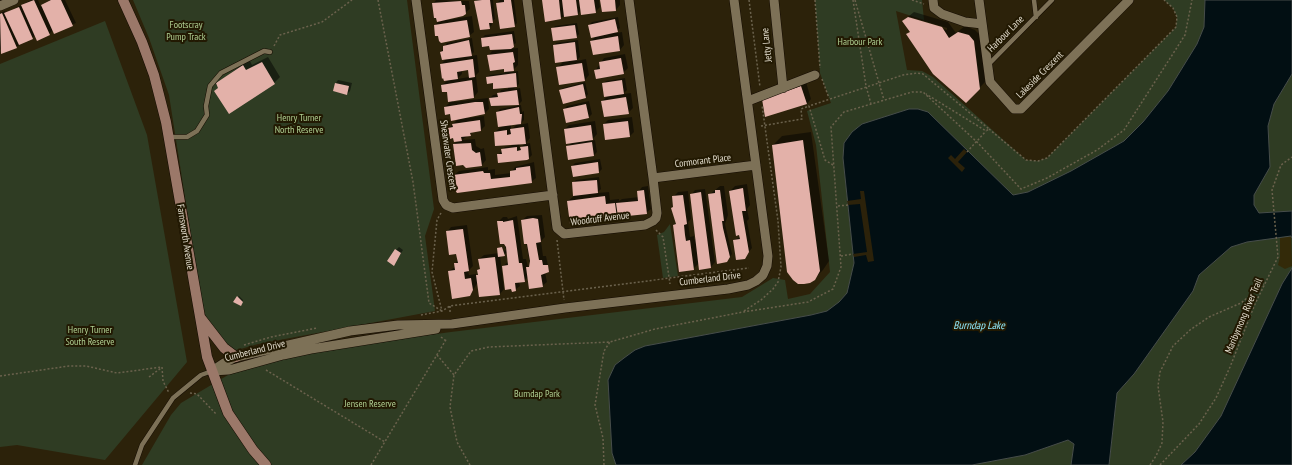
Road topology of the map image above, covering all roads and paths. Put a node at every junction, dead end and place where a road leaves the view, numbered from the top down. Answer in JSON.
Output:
{"nodes":[{"id":1,"x":14,"y":0,"type":"edge"},
{"id":2,"x":123,"y":0,"type":"edge"},
{"id":3,"x":352,"y":0,"type":"edge"},
{"id":4,"x":378,"y":0,"type":"edge"},
{"id":5,"x":416,"y":0,"type":"edge"},
{"id":6,"x":527,"y":0,"type":"edge"},
{"id":7,"x":629,"y":0,"type":"edge"},
{"id":8,"x":734,"y":0,"type":"edge"},
{"id":9,"x":774,"y":0,"type":"edge"},
{"id":10,"x":815,"y":0,"type":"edge"},
{"id":11,"x":854,"y":0,"type":"edge"},
{"id":12,"x":912,"y":0,"type":"edge"},
{"id":13,"x":979,"y":0,"type":"edge"},
{"id":14,"x":1034,"y":0,"type":"edge"},
{"id":15,"x":1052,"y":0,"type":"edge"},
{"id":16,"x":1129,"y":0,"type":"edge"},
{"id":17,"x":1164,"y":0,"type":"edge"},
{"id":18,"x":1192,"y":0,"type":"edge"},
{"id":19,"x":933,"y":4,"type":"edge"},
{"id":20,"x":0,"y":6,"type":"edge"},
{"id":21,"x":1036,"y":16,"type":"junction"},
{"id":22,"x":982,"y":24,"type":"junction"},
{"id":23,"x":270,"y":52,"type":"joint"},
{"id":24,"x":988,"y":65,"type":"junction"},
{"id":25,"x":815,"y":75,"type":"dead end"},
{"id":26,"x":878,"y":82,"type":"junction"},
{"id":27,"x":866,"y":86,"type":"junction"},
{"id":28,"x":783,"y":88,"type":"junction"},
{"id":29,"x":923,"y":92,"type":"junction"},
{"id":30,"x":830,"y":99,"type":"junction"},
{"id":31,"x":884,"y":100,"type":"junction"},
{"id":32,"x":748,"y":101,"type":"junction"},
{"id":33,"x":872,"y":104,"type":"junction"},
{"id":34,"x":809,"y":106,"type":"junction"},
{"id":35,"x":751,"y":128,"type":"junction"},
{"id":36,"x":989,"y":128,"type":"junction"},
{"id":37,"x":986,"y":131,"type":"junction"},
{"id":38,"x":168,"y":137,"type":"junction"},
{"id":39,"x":977,"y":142,"type":"junction"},
{"id":40,"x":967,"y":152,"type":"dead end"},
{"id":41,"x":1292,"y":157,"type":"edge"},
{"id":42,"x":756,"y":165,"type":"junction"},
{"id":43,"x":833,"y":166,"type":"junction"},
{"id":44,"x":653,"y":178,"type":"junction"},
{"id":45,"x":553,"y":195,"type":"junction"},
{"id":46,"x":446,"y":205,"type":"junction"},
{"id":47,"x":848,"y":205,"type":"dead end"},
{"id":48,"x":837,"y":206,"type":"junction"},
{"id":49,"x":653,"y":221,"type":"junction"},
{"id":50,"x":557,"y":228,"type":"junction"},
{"id":51,"x":853,"y":254,"type":"dead end"},
{"id":52,"x":841,"y":256,"type":"junction"},
{"id":53,"x":749,"y":268,"type":"dead end"},
{"id":54,"x":669,"y":278,"type":"junction"},
{"id":55,"x":1265,"y":283,"type":"junction"},
{"id":56,"x":670,"y":284,"type":"dead end"},
{"id":57,"x":563,"y":292,"type":"junction"},
{"id":58,"x":564,"y":298,"type":"dead end"},
{"id":59,"x":450,"y":306,"type":"junction"},
{"id":60,"x":442,"y":311,"type":"junction"},
{"id":61,"x":450,"y":312,"type":"dead end"},
{"id":62,"x":198,"y":315,"type":"junction"},
{"id":63,"x":452,"y":324,"type":"junction"},
{"id":64,"x":441,"y":337,"type":"dead end"},
{"id":65,"x":447,"y":338,"type":"dead end"},
{"id":66,"x":446,"y":340,"type":"junction"},
{"id":67,"x":610,"y":342,"type":"junction"},
{"id":68,"x":437,"y":355,"type":"junction"},
{"id":69,"x":236,"y":357,"type":"junction"},
{"id":70,"x":162,"y":367,"type":"junction"},
{"id":71,"x":261,"y":367,"type":"dead end"},
{"id":72,"x":212,"y":371,"type":"junction"},
{"id":73,"x":454,"y":375,"type":"junction"},
{"id":74,"x":0,"y":376,"type":"edge"},
{"id":75,"x":149,"y":377,"type":"dead end"},
{"id":76,"x":173,"y":398,"type":"junction"},
{"id":77,"x":385,"y":442,"type":"junction"},
{"id":78,"x":134,"y":465,"type":"edge"},
{"id":79,"x":266,"y":465,"type":"edge"},
{"id":80,"x":371,"y":465,"type":"edge"},
{"id":81,"x":470,"y":465,"type":"edge"},
{"id":82,"x":604,"y":465,"type":"edge"},
{"id":83,"x":1150,"y":465,"type":"edge"},
{"id":84,"x":1160,"y":465,"type":"edge"}],
"edges":[{"from":1,"to":20,"type":"street"},
{"from":2,"to":38,"type":"main road","name":"Farnsworth Avenue"},
{"from":3,"to":23,"type":"path"},
{"from":4,"to":60,"type":"path"},
{"from":5,"to":46,"type":"street","name":"Shearwater Crescent"},
{"from":6,"to":45,"type":"street","name":"Woodruff Avenue"},
{"from":7,"to":44,"type":"street"},
{"from":8,"to":32,"type":"street","name":"Cumberland Drive"},
{"from":9,"to":28,"type":"street","name":"Jetty Lane"},
{"from":10,"to":30,"type":"path"},
{"from":11,"to":26,"type":"path"},
{"from":11,"to":27,"type":"path"},
{"from":12,"to":19,"type":"path"},
{"from":13,"to":22,"type":"street","name":"Lakeside Crescent"},
{"from":14,"to":21,"type":"lane","name":"Harbour Lane"},
{"from":15,"to":21,"type":"lane","name":"Harbour Lane"},
{"from":16,"to":24,"type":"street","name":"Lakeside Crescent"},
{"from":17,"to":36,"type":"path"},
{"from":18,"to":39,"type":"path"},
{"from":19,"to":22,"type":"street"},
{"from":21,"to":24,"type":"lane","name":"Harbour Lane"},
{"from":22,"to":24,"type":"street","name":"Lakeside Crescent"},
{"from":23,"to":38,"type":"lane"},
{"from":25,"to":28,"type":"street"},
{"from":26,"to":27,"type":"path"},
{"from":26,"to":31,"type":"path"},
{"from":26,"to":36,"type":"path"},
{"from":27,"to":30,"type":"path"},
{"from":27,"to":33,"type":"path"},
{"from":28,"to":32,"type":"street"},
{"from":29,"to":31,"type":"path"},
{"from":29,"to":37,"type":"path"},
{"from":29,"to":39,"type":"path"},
{"from":30,"to":34,"type":"path"},
{"from":31,"to":33,"type":"path"},
{"from":32,"to":35,"type":"street","name":"Cumberland Drive"},
{"from":33,"to":43,"type":"path"},
{"from":34,"to":35,"type":"path"},
{"from":34,"to":43,"type":"path"},
{"from":35,"to":42,"type":"street","name":"Cumberland Drive"},
{"from":36,"to":37,"type":"path"},
{"from":37,"to":39,"type":"path"},
{"from":38,"to":62,"type":"main road","name":"Farnsworth Avenue"},
{"from":39,"to":40,"type":"path"},
{"from":41,"to":55,"type":"path","name":"Maribyrnong River Trail"},
{"from":42,"to":44,"type":"street","name":"Cormorant Place"},
{"from":42,"to":63,"type":"street","name":"Cumberland Drive"},
{"from":43,"to":48,"type":"path"},
{"from":44,"to":49,"type":"street"},
{"from":45,"to":46,"type":"street","name":"Shearwater Crescent"},
{"from":45,"to":50,"type":"street","name":"Woodruff Avenue"},
{"from":46,"to":60,"type":"path"},
{"from":47,"to":48,"type":"path"},
{"from":48,"to":52,"type":"path"},
{"from":49,"to":50,"type":"street","name":"Woodruff Avenue"},
{"from":49,"to":54,"type":"path"},
{"from":50,"to":57,"type":"path"},
{"from":51,"to":52,"type":"path"},
{"from":52,"to":67,"type":"path"},
{"from":53,"to":54,"type":"path"},
{"from":54,"to":56,"type":"path"},
{"from":54,"to":57,"type":"path"},
{"from":55,"to":83,"type":"path"},
{"from":55,"to":84,"type":"path","name":"Maribyrnong River Trail"},
{"from":57,"to":58,"type":"path"},
{"from":57,"to":59,"type":"path"},
{"from":59,"to":60,"type":"path"},
{"from":59,"to":61,"type":"path"},
{"from":62,"to":69,"type":"main road"},
{"from":62,"to":72,"type":"main road","name":"Farnsworth Avenue"},
{"from":63,"to":69,"type":"street","name":"Cumberland Drive"},
{"from":63,"to":72,"type":"street","name":"Cumberland Drive"},
{"from":64,"to":66,"type":"path"},
{"from":65,"to":66,"type":"path"},
{"from":66,"to":68,"type":"path"},
{"from":67,"to":73,"type":"path"},
{"from":67,"to":82,"type":"path"},
{"from":68,"to":73,"type":"path"},
{"from":68,"to":77,"type":"path"},
{"from":69,"to":72,"type":"street","name":"Cumberland Drive"},
{"from":70,"to":74,"type":"path"},
{"from":70,"to":75,"type":"path"},
{"from":70,"to":76,"type":"path"},
{"from":71,"to":77,"type":"path"},
{"from":72,"to":76,"type":"lane"},
{"from":72,"to":79,"type":"main road","name":"Farnsworth Avenue"},
{"from":73,"to":81,"type":"path"},
{"from":76,"to":78,"type":"lane"},
{"from":77,"to":80,"type":"path"}]}
